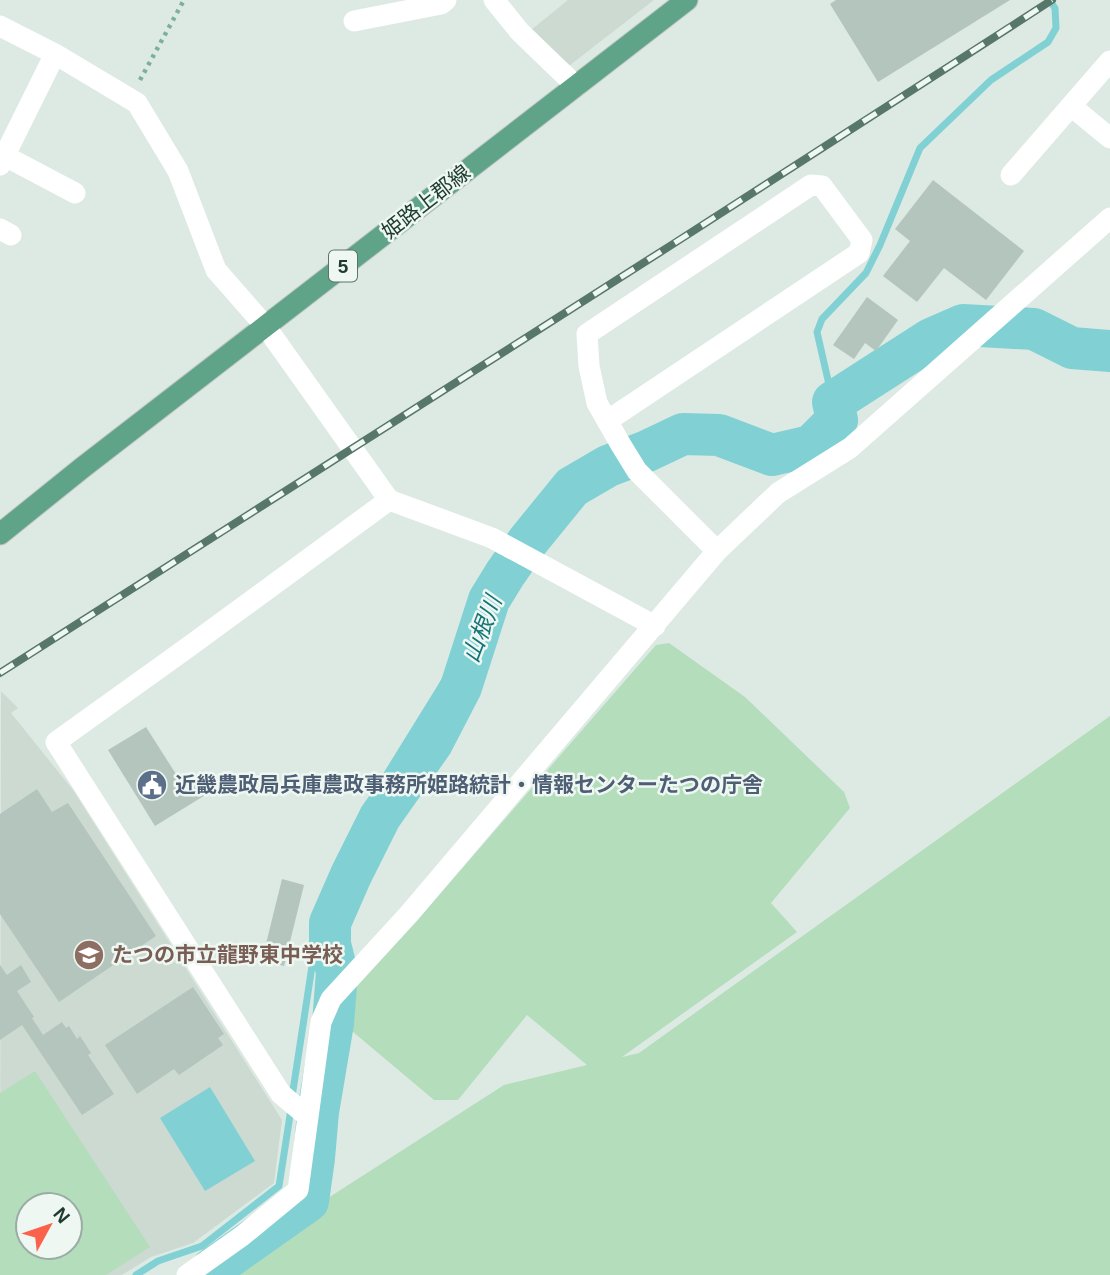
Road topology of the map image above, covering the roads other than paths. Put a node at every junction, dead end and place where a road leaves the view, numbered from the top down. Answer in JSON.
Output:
{"nodes":[{"id":1,"x":446,"y":0,"type":"edge"},
{"id":2,"x":494,"y":0,"type":"edge"},
{"id":3,"x":687,"y":0,"type":"edge"},
{"id":4,"x":354,"y":21,"type":"dead end"},
{"id":5,"x":0,"y":26,"type":"edge"},
{"id":6,"x":55,"y":54,"type":"junction"},
{"id":7,"x":1110,"y":61,"type":"edge"},
{"id":8,"x":576,"y":86,"type":"junction"},
{"id":9,"x":1071,"y":106,"type":"junction"},
{"id":10,"x":1110,"y":138,"type":"edge"},
{"id":11,"x":2,"y":160,"type":"edge"},
{"id":12,"x":1012,"y":175,"type":"dead end"},
{"id":13,"x":75,"y":193,"type":"dead end"},
{"id":14,"x":1110,"y":218,"type":"edge"},
{"id":15,"x":266,"y":327,"type":"junction"},
{"id":16,"x":607,"y":421,"type":"junction"},
{"id":17,"x":388,"y":500,"type":"junction"},
{"id":18,"x":0,"y":534,"type":"edge"},
{"id":19,"x":717,"y":551,"type":"junction"},
{"id":20,"x":655,"y":626,"type":"junction"},
{"id":21,"x":307,"y":1116,"type":"junction"},
{"id":22,"x":187,"y":1275,"type":"edge"}],
"edges":[{"from":1,"to":4,"type":"street"},
{"from":2,"to":8,"type":"street"},
{"from":3,"to":8,"type":"main road","name":"姫路上郡線","number":"5"},
{"from":5,"to":6,"type":"street"},
{"from":6,"to":11,"type":"street"},
{"from":6,"to":15,"type":"street"},
{"from":7,"to":9,"type":"street"},
{"from":8,"to":15,"type":"main road","name":"姫路上郡線","number":"5"},
{"from":9,"to":10,"type":"street"},
{"from":9,"to":12,"type":"street"},
{"from":11,"to":13,"type":"street"},
{"from":14,"to":19,"type":"street"},
{"from":15,"to":17,"type":"street"},
{"from":15,"to":18,"type":"main road","name":"姫路上郡線","number":"5"},
{"from":16,"to":16,"type":"street"},
{"from":16,"to":19,"type":"street"},
{"from":17,"to":20,"type":"street"},
{"from":17,"to":21,"type":"street"},
{"from":19,"to":20,"type":"street"},
{"from":20,"to":21,"type":"street"},
{"from":21,"to":22,"type":"street"}]}
